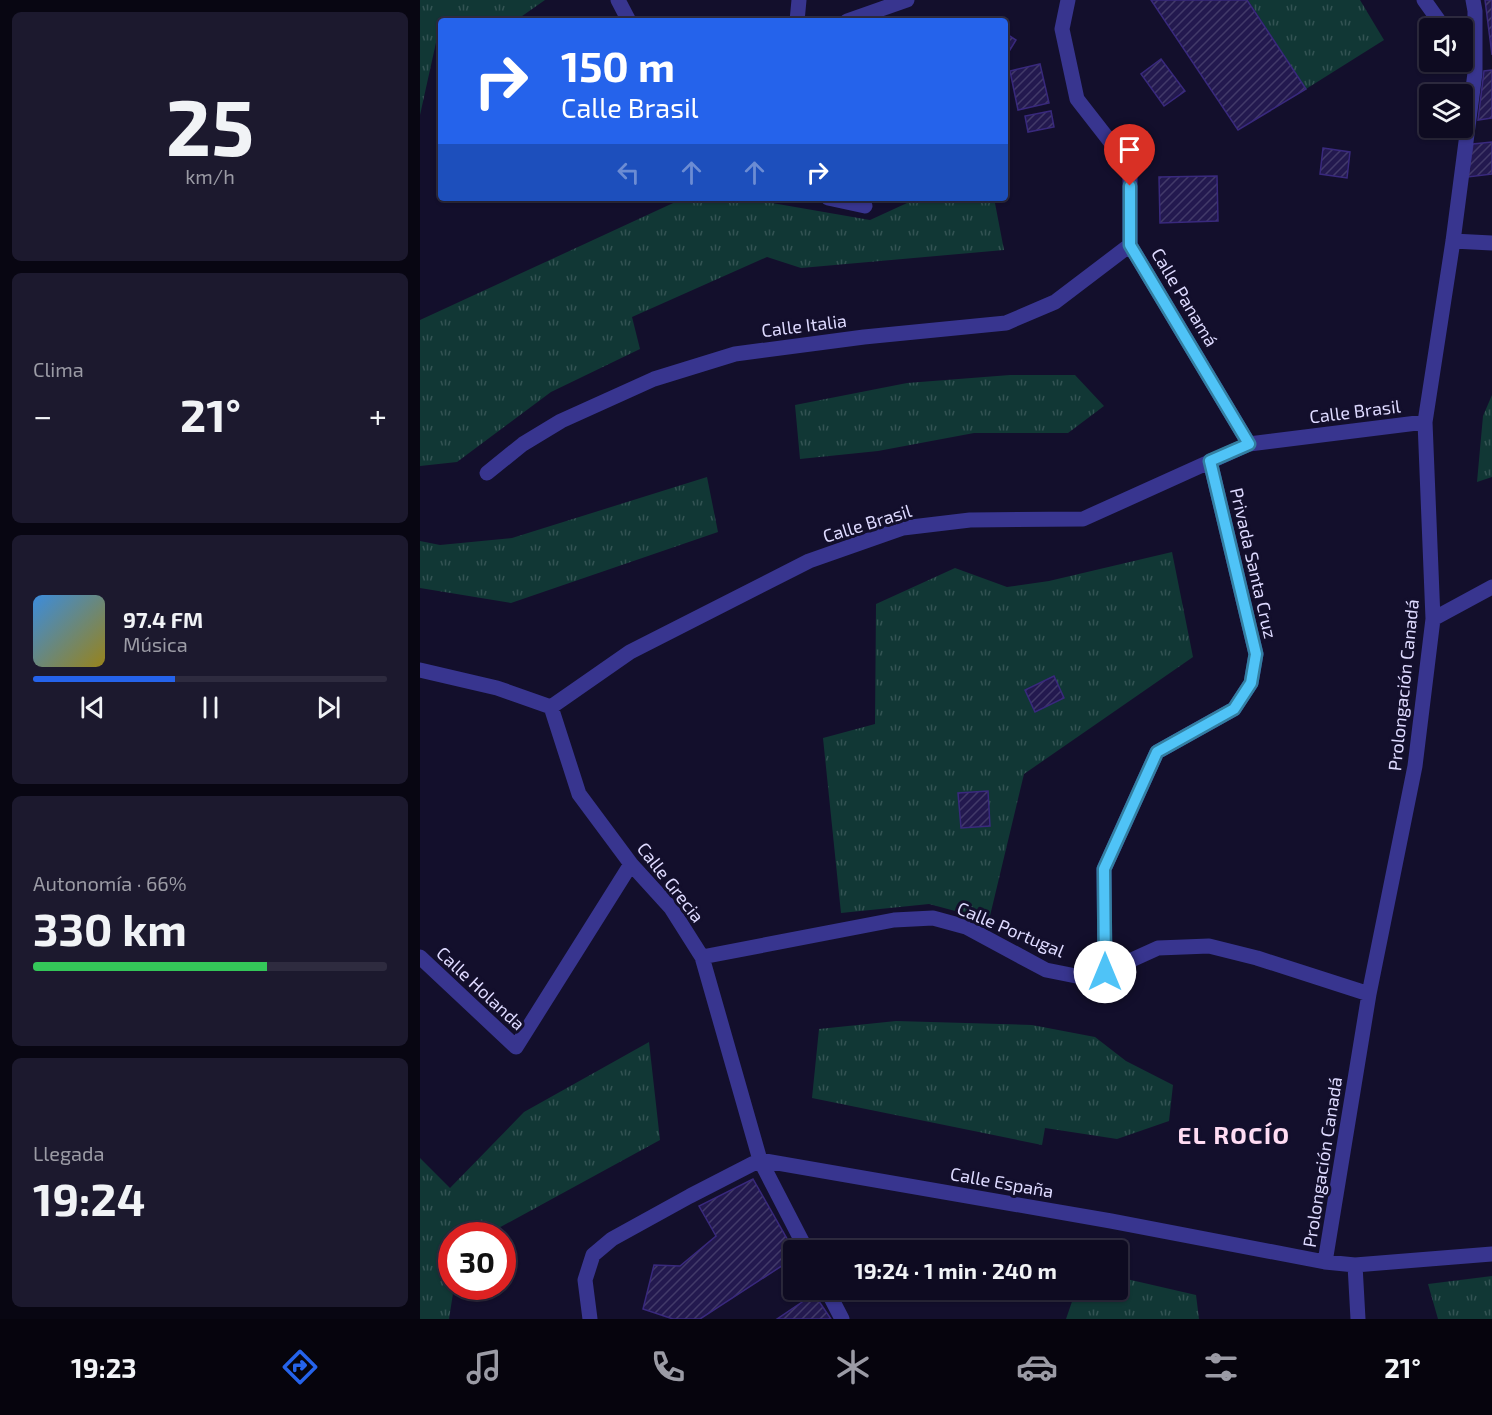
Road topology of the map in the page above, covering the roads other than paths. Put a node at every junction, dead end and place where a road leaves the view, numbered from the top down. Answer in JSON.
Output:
{"nodes":[{"id":1,"x":618,"y":0,"type":"edge"},
{"id":2,"x":799,"y":0,"type":"edge"},
{"id":3,"x":907,"y":0,"type":"edge"},
{"id":4,"x":1068,"y":0,"type":"edge"},
{"id":5,"x":1424,"y":0,"type":"edge"},
{"id":6,"x":1473,"y":0,"type":"edge"},
{"id":7,"x":627,"y":18,"type":"edge"},
{"id":8,"x":797,"y":18,"type":"edge"},
{"id":9,"x":856,"y":18,"type":"edge"},
{"id":10,"x":1437,"y":18,"type":"edge"},
{"id":11,"x":1473,"y":70,"type":"edge"},
{"id":12,"x":1475,"y":73,"type":"junction"},
{"id":13,"x":842,"y":201,"type":"edge"},
{"id":14,"x":865,"y":206,"type":"dead end"},
{"id":15,"x":1453,"y":241,"type":"junction"},
{"id":16,"x":1492,"y":243,"type":"edge"},
{"id":17,"x":1130,"y":245,"type":"junction"},
{"id":18,"x":1425,"y":422,"type":"junction"},
{"id":19,"x":1249,"y":444,"type":"junction"},
{"id":20,"x":1210,"y":461,"type":"junction"},
{"id":21,"x":488,"y":473,"type":"dead end"},
{"id":22,"x":1492,"y":587,"type":"edge"},
{"id":23,"x":1433,"y":619,"type":"junction"},
{"id":24,"x":420,"y":670,"type":"edge"},
{"id":25,"x":551,"y":707,"type":"junction"},
{"id":26,"x":631,"y":864,"type":"junction"},
{"id":27,"x":420,"y":957,"type":"edge"},
{"id":28,"x":702,"y":957,"type":"junction"},
{"id":29,"x":1105,"y":972,"type":"junction"},
{"id":30,"x":1369,"y":994,"type":"junction"},
{"id":31,"x":760,"y":1160,"type":"junction"},
{"id":32,"x":801,"y":1240,"type":"edge"},
{"id":33,"x":1492,"y":1254,"type":"edge"},
{"id":34,"x":1325,"y":1262,"type":"junction"},
{"id":35,"x":1355,"y":1265,"type":"junction"},
{"id":36,"x":832,"y":1300,"type":"edge"},
{"id":37,"x":590,"y":1319,"type":"edge"},
{"id":38,"x":842,"y":1319,"type":"edge"},
{"id":39,"x":1358,"y":1319,"type":"edge"}],
"edges":[{"from":1,"to":7,"type":"street"},
{"from":2,"to":8,"type":"street"},
{"from":3,"to":9,"type":"street"},
{"from":4,"to":17,"type":"street","name":"Calle Panamá"},
{"from":5,"to":10,"type":"street"},
{"from":6,"to":12,"type":"street","name":"Prolongación Canadá"},
{"from":11,"to":12,"type":"street"},
{"from":12,"to":15,"type":"street","name":"Prolongación Canadá"},
{"from":13,"to":14,"type":"street"},
{"from":15,"to":16,"type":"street"},
{"from":15,"to":18,"type":"street","name":"Prolongación Canadá"},
{"from":17,"to":19,"type":"street","name":"Calle Panamá"},
{"from":17,"to":21,"type":"street","name":"Calle Italia"},
{"from":18,"to":19,"type":"street","name":"Calle Brasil"},
{"from":18,"to":23,"type":"street","name":"Prolongación Canadá"},
{"from":19,"to":20,"type":"street","name":"Calle Brasil"},
{"from":20,"to":25,"type":"street","name":"Calle Brasil"},
{"from":20,"to":29,"type":"street","name":"Privada Santa Cruz"},
{"from":22,"to":23,"type":"street"},
{"from":23,"to":30,"type":"street","name":"Prolongación Canadá"},
{"from":24,"to":25,"type":"street"},
{"from":25,"to":26,"type":"street","name":"Calle Grecia"},
{"from":26,"to":27,"type":"street","name":"Calle Holanda"},
{"from":26,"to":28,"type":"street","name":"Calle Grecia"},
{"from":28,"to":29,"type":"street","name":"Calle Portugal"},
{"from":28,"to":31,"type":"street","name":"Calle Grecia"},
{"from":29,"to":30,"type":"street","name":"Calle Portugal"},
{"from":30,"to":34,"type":"street","name":"Prolongación Canadá"},
{"from":31,"to":32,"type":"street","name":"Calle Grecia"},
{"from":31,"to":34,"type":"street","name":"Calle España"},
{"from":31,"to":37,"type":"street"},
{"from":33,"to":35,"type":"street","name":"Calle España"},
{"from":34,"to":35,"type":"street","name":"Calle España"},
{"from":35,"to":39,"type":"street"},
{"from":36,"to":38,"type":"street"}]}
